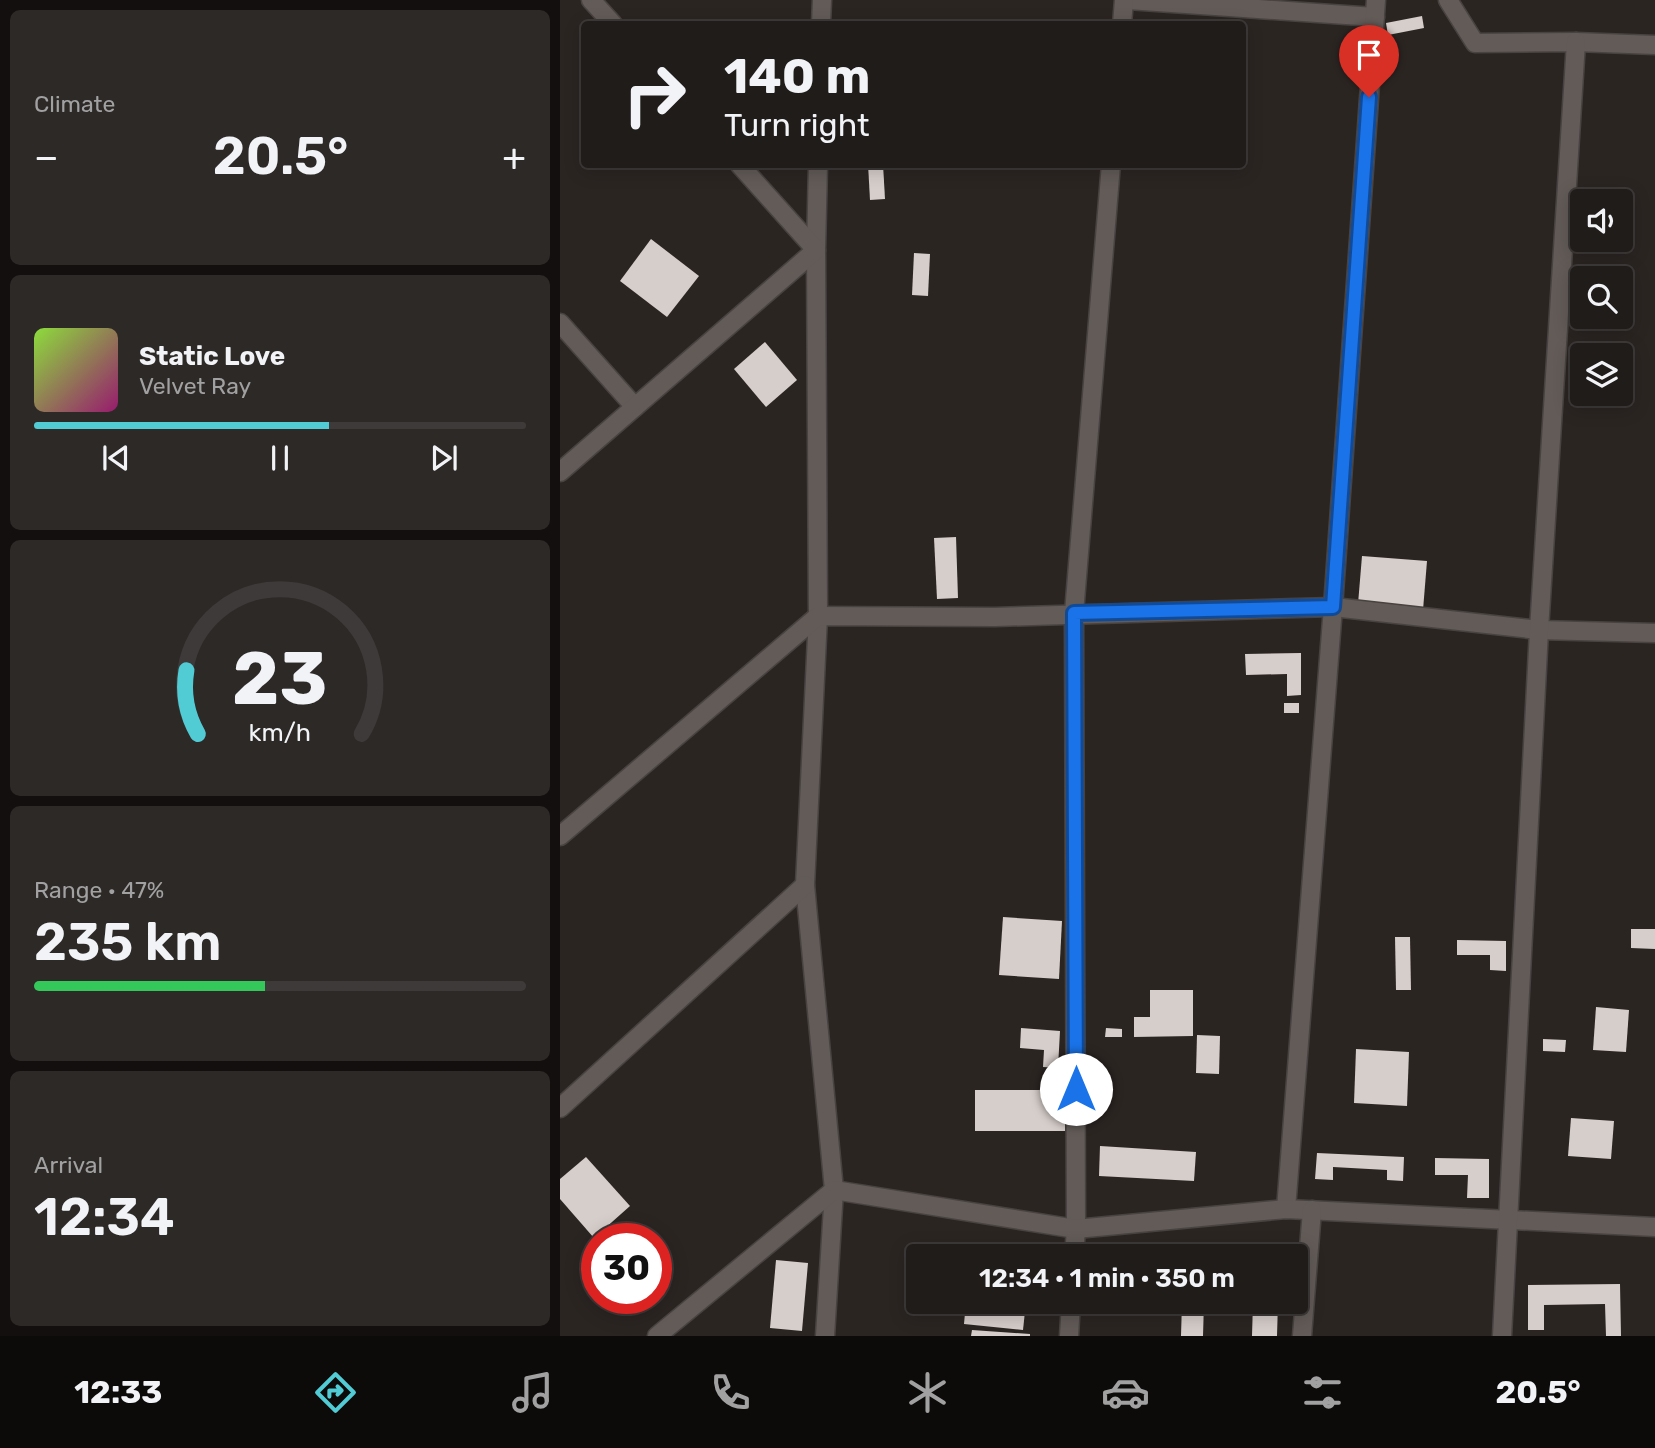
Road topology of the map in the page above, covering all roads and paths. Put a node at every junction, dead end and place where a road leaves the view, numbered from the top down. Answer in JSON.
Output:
{"nodes":[{"id":1,"x":591,"y":0,"type":"edge"},
{"id":2,"x":822,"y":0,"type":"edge"},
{"id":3,"x":1126,"y":0,"type":"edge"},
{"id":4,"x":1448,"y":0,"type":"edge"},
{"id":5,"x":1376,"y":8,"type":"edge"},
{"id":6,"x":610,"y":21,"type":"edge"},
{"id":7,"x":821,"y":21,"type":"edge"},
{"id":8,"x":1122,"y":21,"type":"edge"},
{"id":9,"x":1576,"y":42,"type":"junction"},
{"id":10,"x":1655,"y":46,"type":"edge"},
{"id":11,"x":743,"y":168,"type":"edge"},
{"id":12,"x":818,"y":168,"type":"edge"},
{"id":13,"x":1111,"y":168,"type":"edge"},
{"id":14,"x":816,"y":250,"type":"junction"},
{"id":15,"x":560,"y":323,"type":"edge"},
{"id":16,"x":635,"y":407,"type":"junction"},
{"id":17,"x":560,"y":472,"type":"edge"},
{"id":18,"x":1333,"y":607,"type":"junction"},
{"id":19,"x":1074,"y":613,"type":"junction"},
{"id":20,"x":818,"y":616,"type":"junction"},
{"id":21,"x":1539,"y":630,"type":"junction"},
{"id":22,"x":1655,"y":633,"type":"edge"},
{"id":23,"x":560,"y":836,"type":"edge"},
{"id":24,"x":805,"y":885,"type":"junction"},
{"id":25,"x":560,"y":1108,"type":"edge"},
{"id":26,"x":834,"y":1190,"type":"junction"},
{"id":27,"x":1286,"y":1209,"type":"junction"},
{"id":28,"x":1312,"y":1210,"type":"junction"},
{"id":29,"x":1508,"y":1219,"type":"junction"},
{"id":30,"x":1655,"y":1227,"type":"edge"},
{"id":31,"x":1076,"y":1229,"type":"junction"},
{"id":32,"x":1075,"y":1244,"type":"edge"},
{"id":33,"x":1070,"y":1314,"type":"edge"},
{"id":34,"x":657,"y":1336,"type":"edge"},
{"id":35,"x":825,"y":1336,"type":"edge"},
{"id":36,"x":1069,"y":1336,"type":"edge"},
{"id":37,"x":1302,"y":1336,"type":"edge"},
{"id":38,"x":1502,"y":1336,"type":"edge"}],
"edges":[{"from":1,"to":6,"type":"street"},
{"from":2,"to":7,"type":"street"},
{"from":3,"to":5,"type":"street"},
{"from":3,"to":8,"type":"street"},
{"from":4,"to":9,"type":"street"},
{"from":5,"to":18,"type":"street"},
{"from":9,"to":10,"type":"street"},
{"from":9,"to":21,"type":"street"},
{"from":11,"to":14,"type":"street"},
{"from":12,"to":14,"type":"street"},
{"from":13,"to":19,"type":"street"},
{"from":14,"to":16,"type":"street"},
{"from":14,"to":20,"type":"street"},
{"from":15,"to":16,"type":"street"},
{"from":16,"to":17,"type":"street"},
{"from":18,"to":19,"type":"street"},
{"from":18,"to":21,"type":"street"},
{"from":18,"to":27,"type":"street"},
{"from":19,"to":20,"type":"street"},
{"from":19,"to":31,"type":"street"},
{"from":20,"to":23,"type":"street"},
{"from":20,"to":24,"type":"street"},
{"from":21,"to":22,"type":"street"},
{"from":21,"to":29,"type":"street"},
{"from":24,"to":25,"type":"street"},
{"from":24,"to":26,"type":"street"},
{"from":26,"to":31,"type":"street"},
{"from":26,"to":34,"type":"street"},
{"from":26,"to":35,"type":"street"},
{"from":27,"to":28,"type":"street"},
{"from":27,"to":31,"type":"street"},
{"from":28,"to":29,"type":"street"},
{"from":28,"to":37,"type":"street"},
{"from":29,"to":30,"type":"street"},
{"from":29,"to":38,"type":"street"},
{"from":31,"to":32,"type":"street"},
{"from":33,"to":36,"type":"street"}]}
